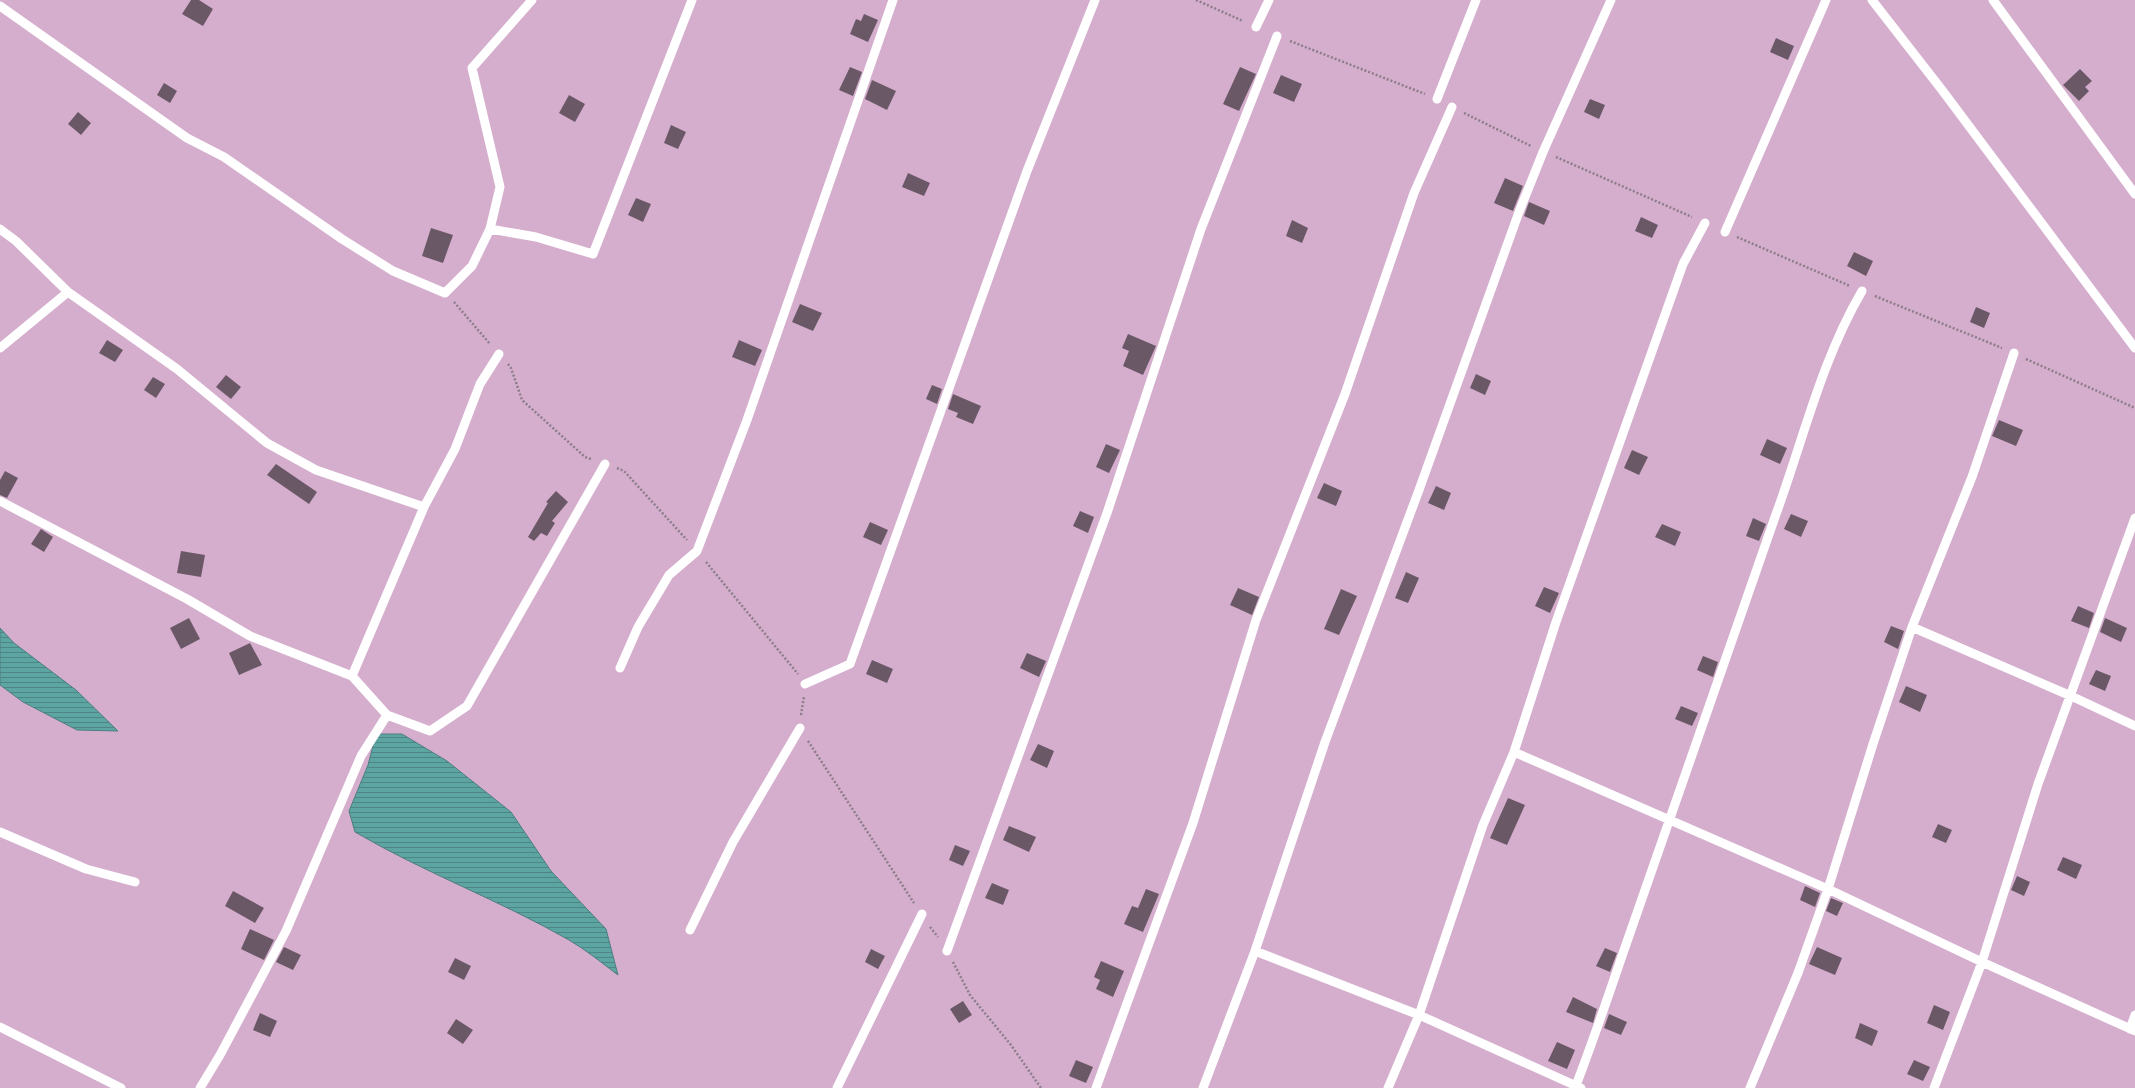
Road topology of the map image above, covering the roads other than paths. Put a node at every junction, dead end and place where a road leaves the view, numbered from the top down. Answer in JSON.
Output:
{"nodes":[{"id":1,"x":532,"y":0,"type":"edge"},
{"id":2,"x":692,"y":0,"type":"edge"},
{"id":3,"x":893,"y":0,"type":"edge"},
{"id":4,"x":1095,"y":0,"type":"edge"},
{"id":5,"x":1269,"y":0,"type":"edge"},
{"id":6,"x":1476,"y":0,"type":"edge"},
{"id":7,"x":1611,"y":0,"type":"edge"},
{"id":8,"x":1826,"y":0,"type":"edge"},
{"id":9,"x":1872,"y":0,"type":"edge"},
{"id":10,"x":1993,"y":0,"type":"edge"},
{"id":11,"x":0,"y":6,"type":"edge"},
{"id":12,"x":1256,"y":27,"type":"road end"},
{"id":13,"x":1277,"y":36,"type":"road end"},
{"id":14,"x":1437,"y":99,"type":"road end"},
{"id":15,"x":1452,"y":107,"type":"road end"},
{"id":16,"x":2135,"y":194,"type":"edge"},
{"id":17,"x":1705,"y":223,"type":"road end"},
{"id":18,"x":0,"y":229,"type":"edge"},
{"id":19,"x":490,"y":229,"type":"junction"},
{"id":20,"x":1725,"y":232,"type":"road end"},
{"id":21,"x":1862,"y":291,"type":"road end"},
{"id":22,"x":68,"y":292,"type":"junction"},
{"id":23,"x":0,"y":348,"type":"edge"},
{"id":24,"x":2135,"y":348,"type":"edge"},
{"id":25,"x":2014,"y":353,"type":"road end"},
{"id":26,"x":499,"y":354,"type":"road end"},
{"id":27,"x":605,"y":464,"type":"road end"},
{"id":28,"x":0,"y":500,"type":"edge"},
{"id":29,"x":424,"y":507,"type":"junction"},
{"id":30,"x":2135,"y":518,"type":"edge"},
{"id":31,"x":1912,"y":627,"type":"junction"},
{"id":32,"x":620,"y":668,"type":"dead end"},
{"id":33,"x":352,"y":676,"type":"junction"},
{"id":34,"x":806,"y":684,"type":"road end"},
{"id":35,"x":2071,"y":696,"type":"junction"},
{"id":36,"x":387,"y":715,"type":"junction"},
{"id":37,"x":2135,"y":726,"type":"edge"},
{"id":38,"x":800,"y":728,"type":"road end"},
{"id":39,"x":1514,"y":752,"type":"junction"},
{"id":40,"x":1671,"y":820,"type":"junction"},
{"id":41,"x":0,"y":832,"type":"edge"},
{"id":42,"x":135,"y":882,"type":"dead end"},
{"id":43,"x":1828,"y":889,"type":"junction"},
{"id":44,"x":922,"y":914,"type":"road end"},
{"id":45,"x":690,"y":930,"type":"dead end"},
{"id":46,"x":947,"y":951,"type":"road end"},
{"id":47,"x":1255,"y":951,"type":"junction"},
{"id":48,"x":1982,"y":962,"type":"junction"},
{"id":49,"x":1419,"y":1015,"type":"junction"},
{"id":50,"x":2135,"y":1015,"type":"edge"},
{"id":51,"x":0,"y":1027,"type":"edge"},
{"id":52,"x":2133,"y":1030,"type":"edge"},
{"id":53,"x":1577,"y":1087,"type":"edge"},
{"id":54,"x":121,"y":1088,"type":"edge"},
{"id":55,"x":200,"y":1088,"type":"edge"},
{"id":56,"x":837,"y":1088,"type":"edge"},
{"id":57,"x":1096,"y":1088,"type":"edge"},
{"id":58,"x":1203,"y":1088,"type":"edge"},
{"id":59,"x":1388,"y":1088,"type":"edge"},
{"id":60,"x":1750,"y":1088,"type":"edge"},
{"id":61,"x":1934,"y":1088,"type":"edge"}],
"edges":[{"from":1,"to":19,"type":"lane"},
{"from":2,"to":19,"type":"lane"},
{"from":3,"to":32,"type":"lane"},
{"from":4,"to":34,"type":"lane"},
{"from":5,"to":12,"type":"lane"},
{"from":6,"to":14,"type":"lane"},
{"from":7,"to":47,"type":"lane"},
{"from":8,"to":20,"type":"lane"},
{"from":9,"to":24,"type":"lane"},
{"from":10,"to":16,"type":"lane"},
{"from":11,"to":19,"type":"lane"},
{"from":13,"to":46,"type":"lane"},
{"from":15,"to":57,"type":"lane"},
{"from":17,"to":39,"type":"lane"},
{"from":18,"to":22,"type":"lane"},
{"from":21,"to":40,"type":"lane"},
{"from":22,"to":23,"type":"lane"},
{"from":22,"to":29,"type":"lane"},
{"from":25,"to":31,"type":"lane"},
{"from":26,"to":29,"type":"lane"},
{"from":27,"to":36,"type":"lane"},
{"from":28,"to":33,"type":"lane"},
{"from":29,"to":33,"type":"lane"},
{"from":30,"to":35,"type":"lane"},
{"from":31,"to":35,"type":"lane"},
{"from":31,"to":43,"type":"lane"},
{"from":33,"to":36,"type":"lane"},
{"from":35,"to":37,"type":"lane"},
{"from":35,"to":48,"type":"lane"},
{"from":36,"to":55,"type":"lane"},
{"from":38,"to":45,"type":"lane"},
{"from":39,"to":40,"type":"lane"},
{"from":39,"to":49,"type":"lane"},
{"from":40,"to":43,"type":"lane"},
{"from":40,"to":53,"type":"lane"},
{"from":41,"to":42,"type":"lane"},
{"from":43,"to":48,"type":"lane"},
{"from":43,"to":60,"type":"lane"},
{"from":44,"to":56,"type":"lane"},
{"from":47,"to":49,"type":"lane"},
{"from":47,"to":58,"type":"lane"},
{"from":48,"to":52,"type":"lane"},
{"from":48,"to":61,"type":"lane"},
{"from":49,"to":53,"type":"lane"},
{"from":49,"to":59,"type":"lane"},
{"from":50,"to":52,"type":"lane"},
{"from":51,"to":54,"type":"lane"}]}
